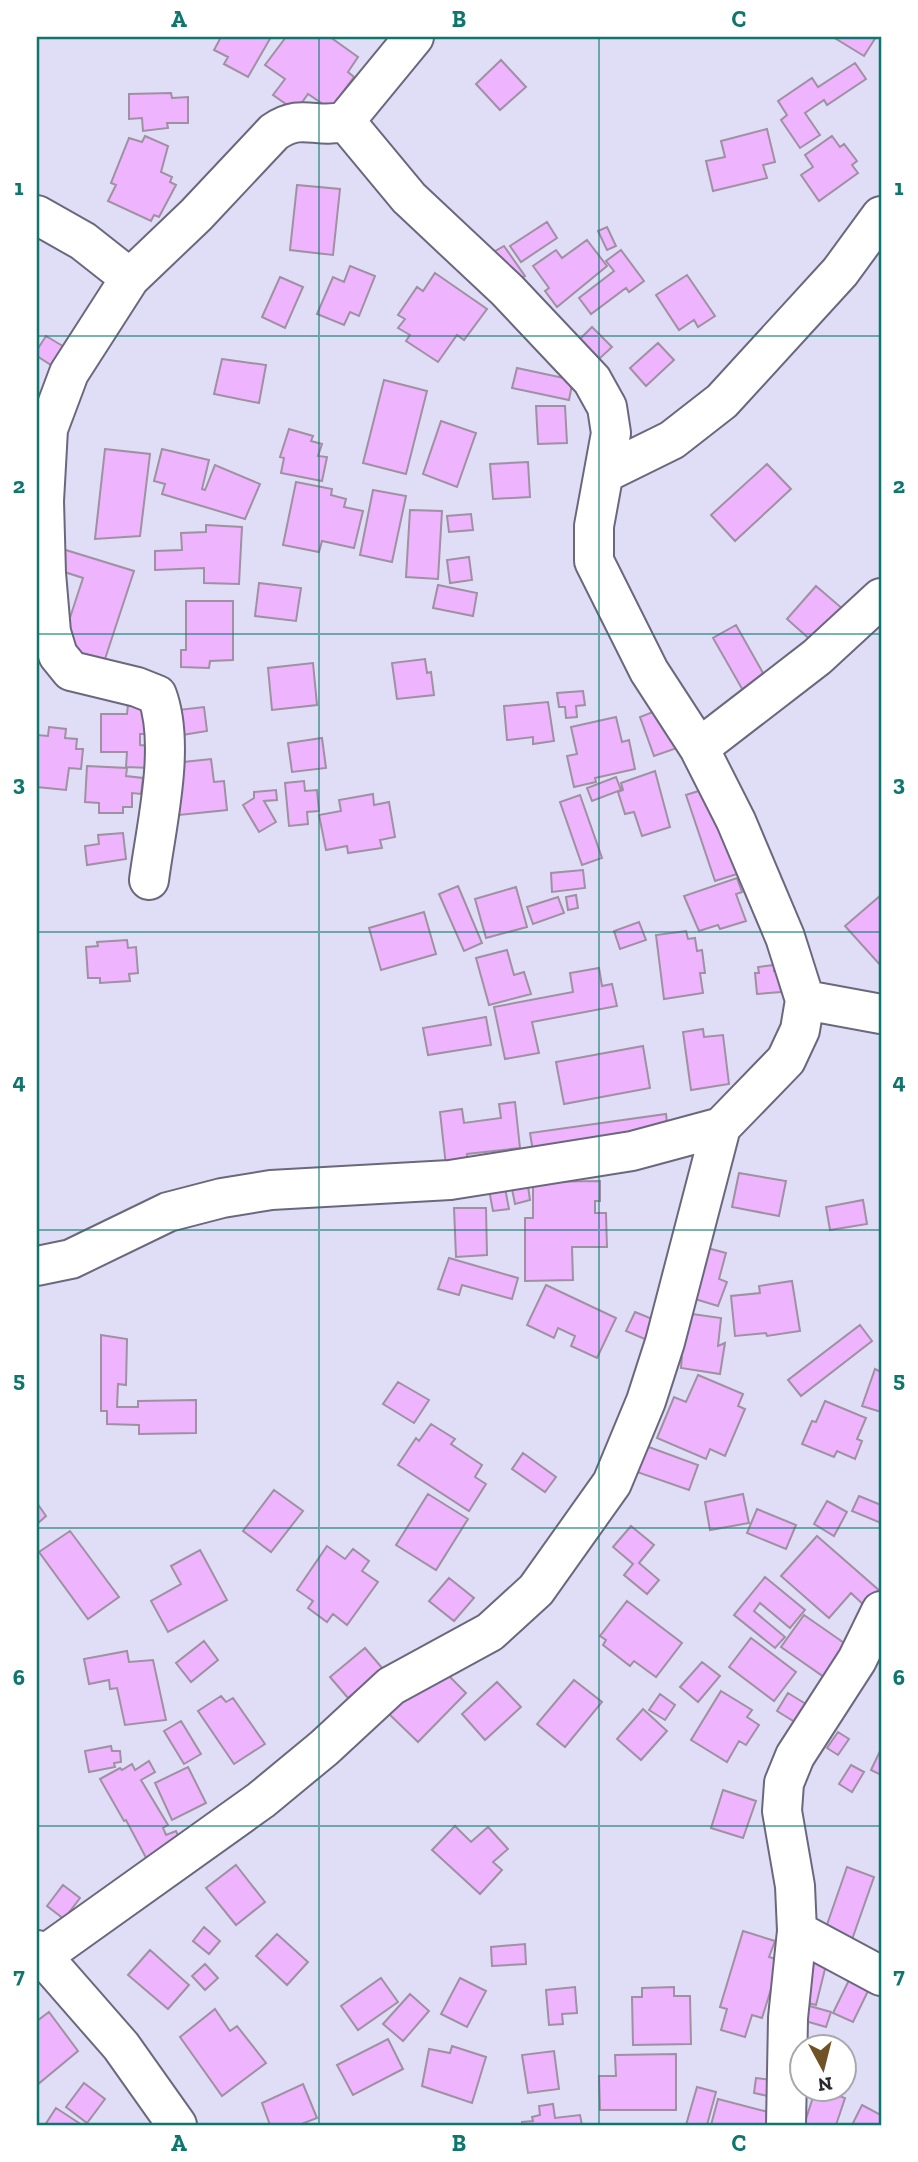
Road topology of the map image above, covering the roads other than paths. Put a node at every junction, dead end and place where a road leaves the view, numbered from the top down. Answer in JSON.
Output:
{"nodes":[{"id":1,"x":414,"y":37,"type":"edge"},
{"id":2,"x":345,"y":121,"type":"junction"},
{"id":3,"x":37,"y":215,"type":"edge"},
{"id":4,"x":881,"y":216,"type":"edge"},
{"id":5,"x":130,"y":278,"type":"junction"},
{"id":6,"x":605,"y":473,"type":"junction"},
{"id":7,"x":881,"y":598,"type":"edge"},
{"id":8,"x":699,"y":748,"type":"junction"},
{"id":9,"x":149,"y":880,"type":"dead end"},
{"id":10,"x":805,"y":1000,"type":"junction"},
{"id":11,"x":881,"y":1014,"type":"edge"},
{"id":12,"x":721,"y":1127,"type":"junction"},
{"id":13,"x":37,"y":1266,"type":"edge"},
{"id":14,"x":881,"y":1611,"type":"edge"},
{"id":15,"x":797,"y":1931,"type":"junction"},
{"id":16,"x":38,"y":1955,"type":"edge"},
{"id":17,"x":881,"y":1976,"type":"edge"},
{"id":18,"x":177,"y":2125,"type":"edge"},
{"id":19,"x":786,"y":2125,"type":"edge"}],
"edges":[{"from":1,"to":2,"type":"street"},
{"from":2,"to":5,"type":"street"},
{"from":2,"to":6,"type":"street"},
{"from":3,"to":5,"type":"street"},
{"from":4,"to":6,"type":"street"},
{"from":5,"to":9,"type":"street"},
{"from":6,"to":8,"type":"street"},
{"from":7,"to":8,"type":"street"},
{"from":8,"to":10,"type":"street"},
{"from":10,"to":11,"type":"street"},
{"from":10,"to":12,"type":"street"},
{"from":12,"to":13,"type":"street"},
{"from":12,"to":16,"type":"street"},
{"from":14,"to":15,"type":"street"},
{"from":15,"to":17,"type":"street"},
{"from":15,"to":19,"type":"street"},
{"from":16,"to":18,"type":"street"}]}
